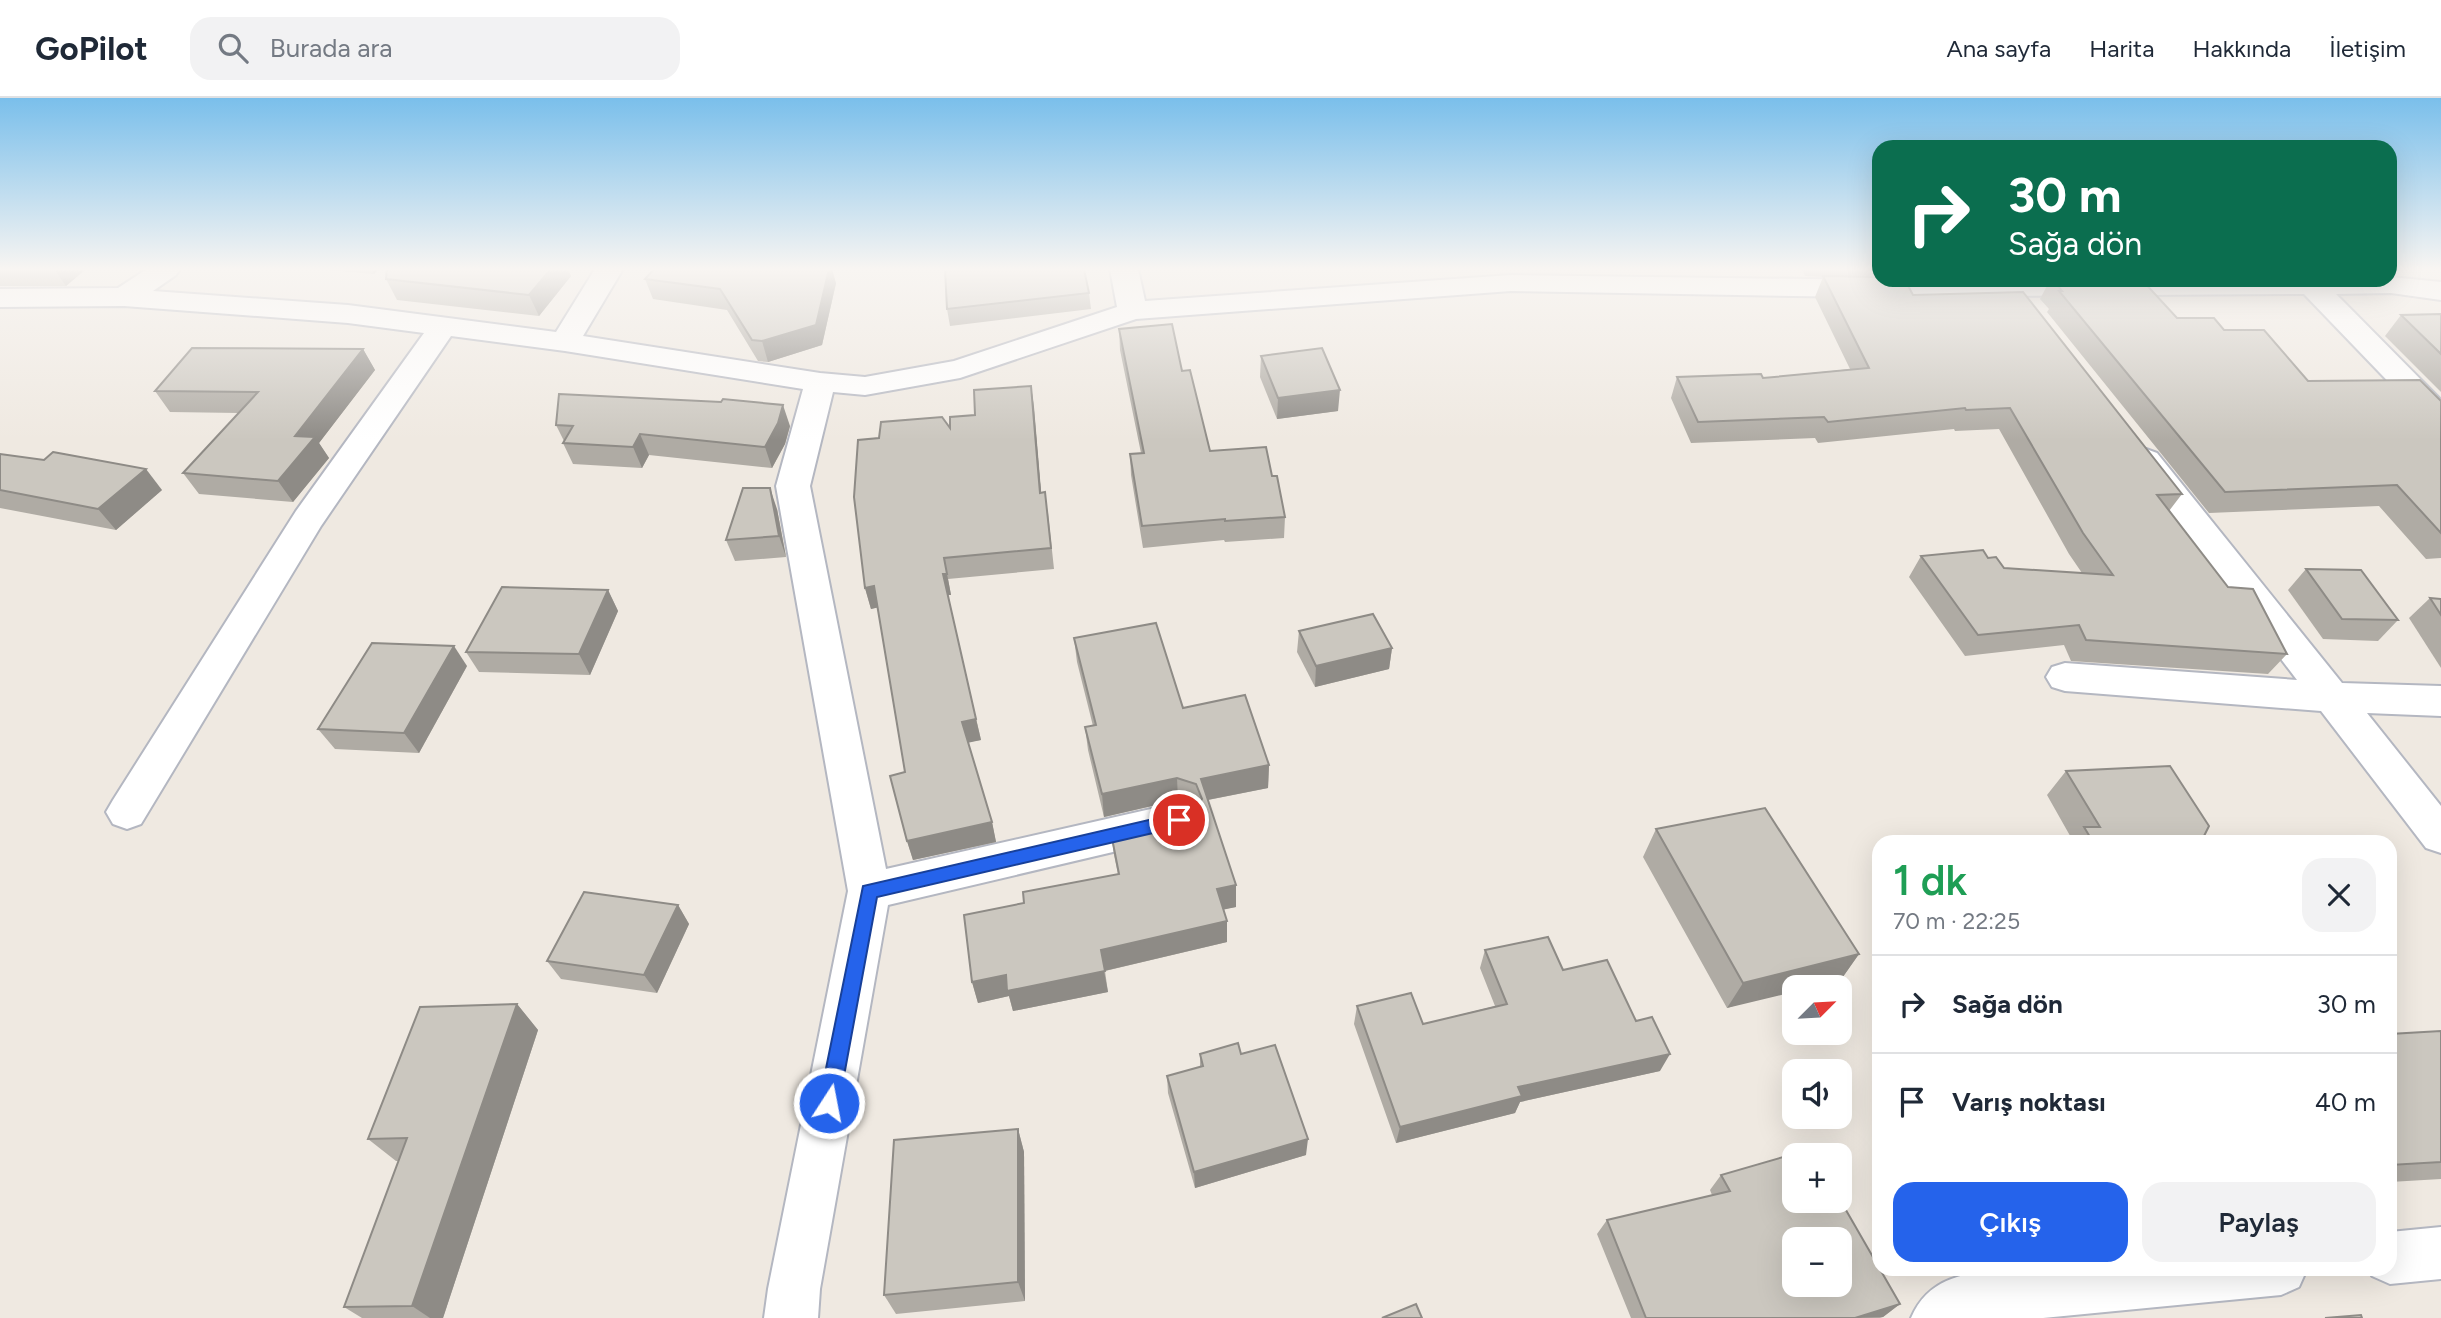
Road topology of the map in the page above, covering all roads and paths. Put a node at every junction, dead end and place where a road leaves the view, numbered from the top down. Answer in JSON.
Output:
{"nodes":[{"id":1,"x":443,"y":326,"type":"joint"},
{"id":2,"x":575,"y":326,"type":"edge"},
{"id":3,"x":1088,"y":326,"type":"edge"},
{"id":4,"x":2351,"y":326,"type":"edge"},
{"id":5,"x":565,"y":342,"type":"junction"},
{"id":6,"x":820,"y":382,"type":"junction"},
{"id":7,"x":2441,"y":418,"type":"edge"},
{"id":8,"x":2129,"y":438,"type":"edge"},
{"id":9,"x":2065,"y":677,"type":"dead end"},
{"id":10,"x":2334,"y":697,"type":"junction"},
{"id":11,"x":2441,"y":701,"type":"edge"},
{"id":12,"x":127,"y":812,"type":"dead end"},
{"id":13,"x":1179,"y":820,"type":"edge"},
{"id":14,"x":2441,"y":836,"type":"edge"},
{"id":15,"x":869,"y":891,"type":"junction"},
{"id":16,"x":2441,"y":1254,"type":"edge"},
{"id":17,"x":2397,"y":1257,"type":"edge"},
{"id":18,"x":2208,"y":1276,"type":"edge"},
{"id":19,"x":791,"y":1318,"type":"edge"},
{"id":20,"x":1938,"y":1318,"type":"edge"}],
"edges":[{"from":1,"to":5,"type":"street"},
{"from":1,"to":12,"type":"street"},
{"from":2,"to":5,"type":"street"},
{"from":3,"to":6,"type":"street"},
{"from":4,"to":7,"type":"street"},
{"from":5,"to":6,"type":"street"},
{"from":6,"to":15,"type":"street"},
{"from":8,"to":10,"type":"street"},
{"from":9,"to":10,"type":"street"},
{"from":10,"to":11,"type":"street"},
{"from":10,"to":14,"type":"street"},
{"from":13,"to":15,"type":"street"},
{"from":15,"to":19,"type":"street"},
{"from":16,"to":17,"type":"street"},
{"from":18,"to":20,"type":"street"}]}
